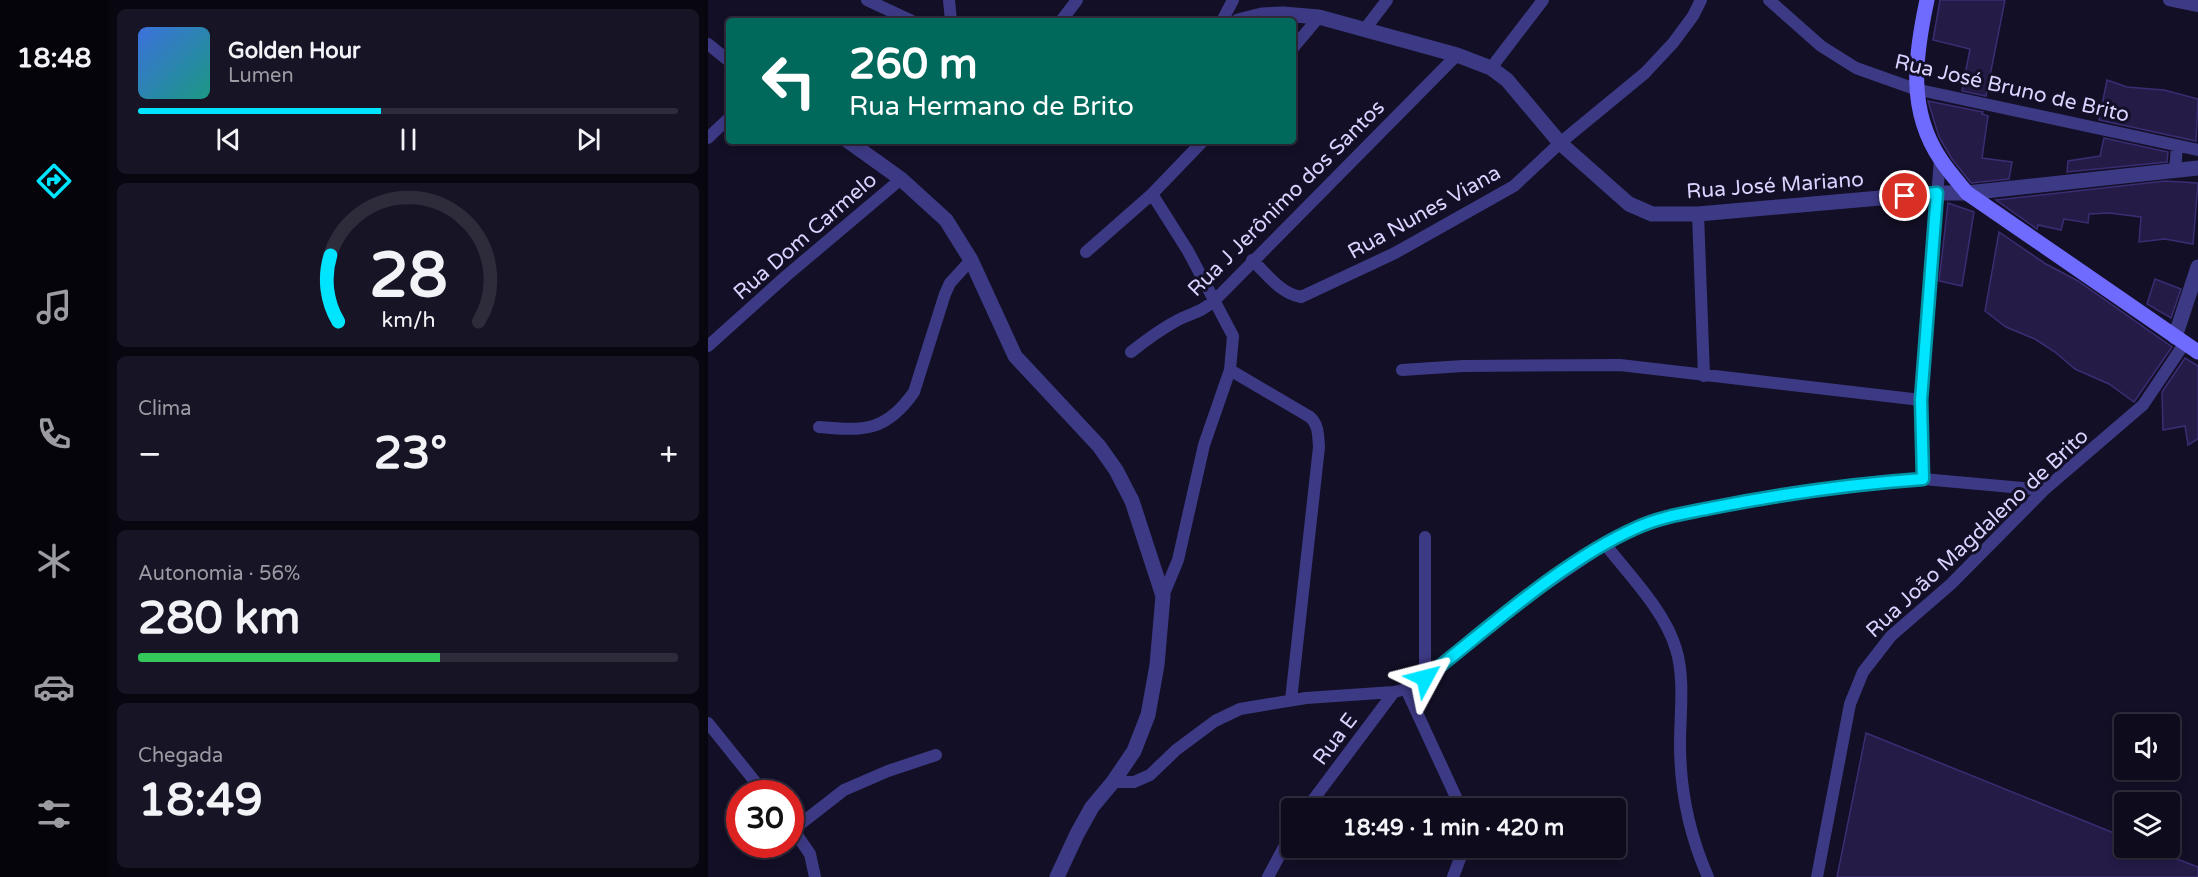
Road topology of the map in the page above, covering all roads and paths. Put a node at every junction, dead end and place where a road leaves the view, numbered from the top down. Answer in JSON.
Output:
{"nodes":[{"id":1,"x":867,"y":0,"type":"edge"},
{"id":2,"x":950,"y":0,"type":"edge"},
{"id":3,"x":1077,"y":0,"type":"edge"},
{"id":4,"x":1233,"y":0,"type":"edge"},
{"id":5,"x":1387,"y":0,"type":"edge"},
{"id":6,"x":1543,"y":0,"type":"edge"},
{"id":7,"x":1701,"y":0,"type":"edge"},
{"id":8,"x":1769,"y":0,"type":"edge"},
{"id":9,"x":1926,"y":0,"type":"edge"},
{"id":10,"x":2169,"y":0,"type":"edge"},
{"id":11,"x":2198,"y":6,"type":"edge"},
{"id":12,"x":1319,"y":17,"type":"junction"},
{"id":13,"x":906,"y":18,"type":"edge"},
{"id":14,"x":951,"y":18,"type":"edge"},
{"id":15,"x":1063,"y":18,"type":"edge"},
{"id":16,"x":1224,"y":18,"type":"edge"},
{"id":17,"x":1250,"y":18,"type":"edge"},
{"id":18,"x":1365,"y":29,"type":"junction"},
{"id":19,"x":708,"y":44,"type":"edge"},
{"id":20,"x":1296,"y":44,"type":"edge"},
{"id":21,"x":1457,"y":55,"type":"junction"},
{"id":22,"x":726,"y":59,"type":"edge"},
{"id":23,"x":1491,"y":68,"type":"junction"},
{"id":24,"x":1915,"y":89,"type":"junction"},
{"id":25,"x":726,"y":121,"type":"edge"},
{"id":26,"x":708,"y":138,"type":"edge"},
{"id":27,"x":1560,"y":143,"type":"junction"},
{"id":28,"x":852,"y":144,"type":"edge"},
{"id":29,"x":1200,"y":144,"type":"edge"},
{"id":30,"x":2177,"y":146,"type":"junction"},
{"id":31,"x":2198,"y":150,"type":"edge"},
{"id":32,"x":1940,"y":159,"type":"junction"},
{"id":33,"x":2198,"y":168,"type":"edge"},
{"id":34,"x":2175,"y":171,"type":"junction"},
{"id":35,"x":901,"y":179,"type":"junction"},
{"id":36,"x":1937,"y":193,"type":"junction"},
{"id":37,"x":1967,"y":193,"type":"junction"},
{"id":38,"x":1152,"y":194,"type":"junction"},
{"id":39,"x":1698,"y":214,"type":"junction"},
{"id":40,"x":1086,"y":252,"type":"dead end"},
{"id":41,"x":971,"y":260,"type":"junction"},
{"id":42,"x":1252,"y":260,"type":"junction"},
{"id":43,"x":2198,"y":267,"type":"edge"},
{"id":44,"x":1215,"y":300,"type":"junction"},
{"id":45,"x":2180,"y":341,"type":"junction"},
{"id":46,"x":708,"y":346,"type":"edge"},
{"id":47,"x":1131,"y":352,"type":"dead end"},
{"id":48,"x":2198,"y":352,"type":"edge"},
{"id":49,"x":1230,"y":370,"type":"junction"},
{"id":50,"x":1402,"y":370,"type":"dead end"},
{"id":51,"x":1704,"y":376,"type":"junction"},
{"id":52,"x":1921,"y":400,"type":"junction"},
{"id":53,"x":819,"y":427,"type":"dead end"},
{"id":54,"x":1923,"y":479,"type":"junction"},
{"id":55,"x":2044,"y":490,"type":"junction"},
{"id":56,"x":1425,"y":537,"type":"dead end"},
{"id":57,"x":1605,"y":544,"type":"junction"},
{"id":58,"x":1163,"y":596,"type":"junction"},
{"id":59,"x":1425,"y":678,"type":"junction"},
{"id":60,"x":1400,"y":691,"type":"junction"},
{"id":61,"x":1291,"y":700,"type":"junction"},
{"id":62,"x":708,"y":723,"type":"edge"},
{"id":63,"x":936,"y":755,"type":"dead end"},
{"id":64,"x":754,"y":780,"type":"edge"},
{"id":65,"x":1113,"y":782,"type":"junction"},
{"id":66,"x":1315,"y":798,"type":"edge"},
{"id":67,"x":1456,"y":798,"type":"edge"},
{"id":68,"x":804,"y":818,"type":"edge"},
{"id":69,"x":804,"y":845,"type":"edge"},
{"id":70,"x":1281,"y":853,"type":"edge"},
{"id":71,"x":1460,"y":858,"type":"edge"},
{"id":72,"x":815,"y":877,"type":"edge"},
{"id":73,"x":1057,"y":877,"type":"edge"},
{"id":74,"x":1268,"y":877,"type":"edge"},
{"id":75,"x":1453,"y":877,"type":"edge"},
{"id":76,"x":1708,"y":877,"type":"edge"},
{"id":77,"x":1817,"y":877,"type":"edge"}],
"edges":[{"from":1,"to":13,"type":"street"},
{"from":2,"to":14,"type":"street"},
{"from":3,"to":15,"type":"street"},
{"from":4,"to":16,"type":"street"},
{"from":5,"to":18,"type":"street"},
{"from":6,"to":23,"type":"street"},
{"from":7,"to":27,"type":"street","name":"Rua Nunes Viana"},
{"from":8,"to":24,"type":"street","name":"Rua José Bruno de Brito"},
{"from":9,"to":24,"type":"main road"},
{"from":10,"to":11,"type":"street"},
{"from":12,"to":17,"type":"street"},
{"from":12,"to":18,"type":"street"},
{"from":12,"to":20,"type":"street"},
{"from":18,"to":21,"type":"street"},
{"from":19,"to":22,"type":"street"},
{"from":21,"to":23,"type":"street"},
{"from":21,"to":42,"type":"street","name":"Rua J Jerônimo dos Santos"},
{"from":23,"to":27,"type":"street","name":"Rua José Mariano"},
{"from":24,"to":30,"type":"street","name":"Rua José Bruno de Brito"},
{"from":24,"to":32,"type":"main road"},
{"from":25,"to":26,"type":"street"},
{"from":27,"to":39,"type":"street","name":"Rua José Mariano"},
{"from":27,"to":42,"type":"street","name":"Rua Nunes Viana"},
{"from":28,"to":35,"type":"street"},
{"from":29,"to":38,"type":"street"},
{"from":30,"to":31,"type":"street","name":"Rua José Bruno de Brito"},
{"from":30,"to":34,"type":"street"},
{"from":32,"to":36,"type":"street"},
{"from":32,"to":37,"type":"main road"},
{"from":33,"to":34,"type":"street","name":"Rua José Mariano"},
{"from":34,"to":37,"type":"street","name":"Rua José Mariano"},
{"from":35,"to":41,"type":"street"},
{"from":35,"to":46,"type":"street","name":"Rua Dom Carmelo"},
{"from":36,"to":37,"type":"street","name":"Rua José Mariano"},
{"from":36,"to":39,"type":"street","name":"Rua José Mariano"},
{"from":36,"to":52,"type":"street"},
{"from":37,"to":45,"type":"main road"},
{"from":38,"to":40,"type":"street"},
{"from":38,"to":44,"type":"street"},
{"from":39,"to":51,"type":"street"},
{"from":41,"to":53,"type":"street"},
{"from":41,"to":58,"type":"street"},
{"from":42,"to":44,"type":"street","name":"Rua J Jerônimo dos Santos"},
{"from":43,"to":45,"type":"street"},
{"from":44,"to":47,"type":"street","name":"Rua J Jerônimo dos Santos"},
{"from":44,"to":49,"type":"street"},
{"from":45,"to":48,"type":"main road"},
{"from":45,"to":55,"type":"street","name":"Rua João Magdaleno de Brito"},
{"from":49,"to":58,"type":"street"},
{"from":49,"to":61,"type":"street"},
{"from":50,"to":51,"type":"street"},
{"from":51,"to":52,"type":"street"},
{"from":52,"to":54,"type":"street"},
{"from":54,"to":55,"type":"street"},
{"from":54,"to":57,"type":"street"},
{"from":55,"to":77,"type":"street","name":"Rua João Magdaleno de Brito"},
{"from":56,"to":59,"type":"street"},
{"from":57,"to":59,"type":"street"},
{"from":57,"to":76,"type":"street"},
{"from":58,"to":65,"type":"street"},
{"from":59,"to":60,"type":"street"},
{"from":60,"to":61,"type":"street"},
{"from":60,"to":66,"type":"street","name":"Rua E"},
{"from":60,"to":67,"type":"street"},
{"from":61,"to":65,"type":"street"},
{"from":62,"to":64,"type":"street"},
{"from":63,"to":68,"type":"street"},
{"from":65,"to":73,"type":"street"},
{"from":69,"to":72,"type":"street"},
{"from":70,"to":74,"type":"street"},
{"from":71,"to":75,"type":"street"}]}
